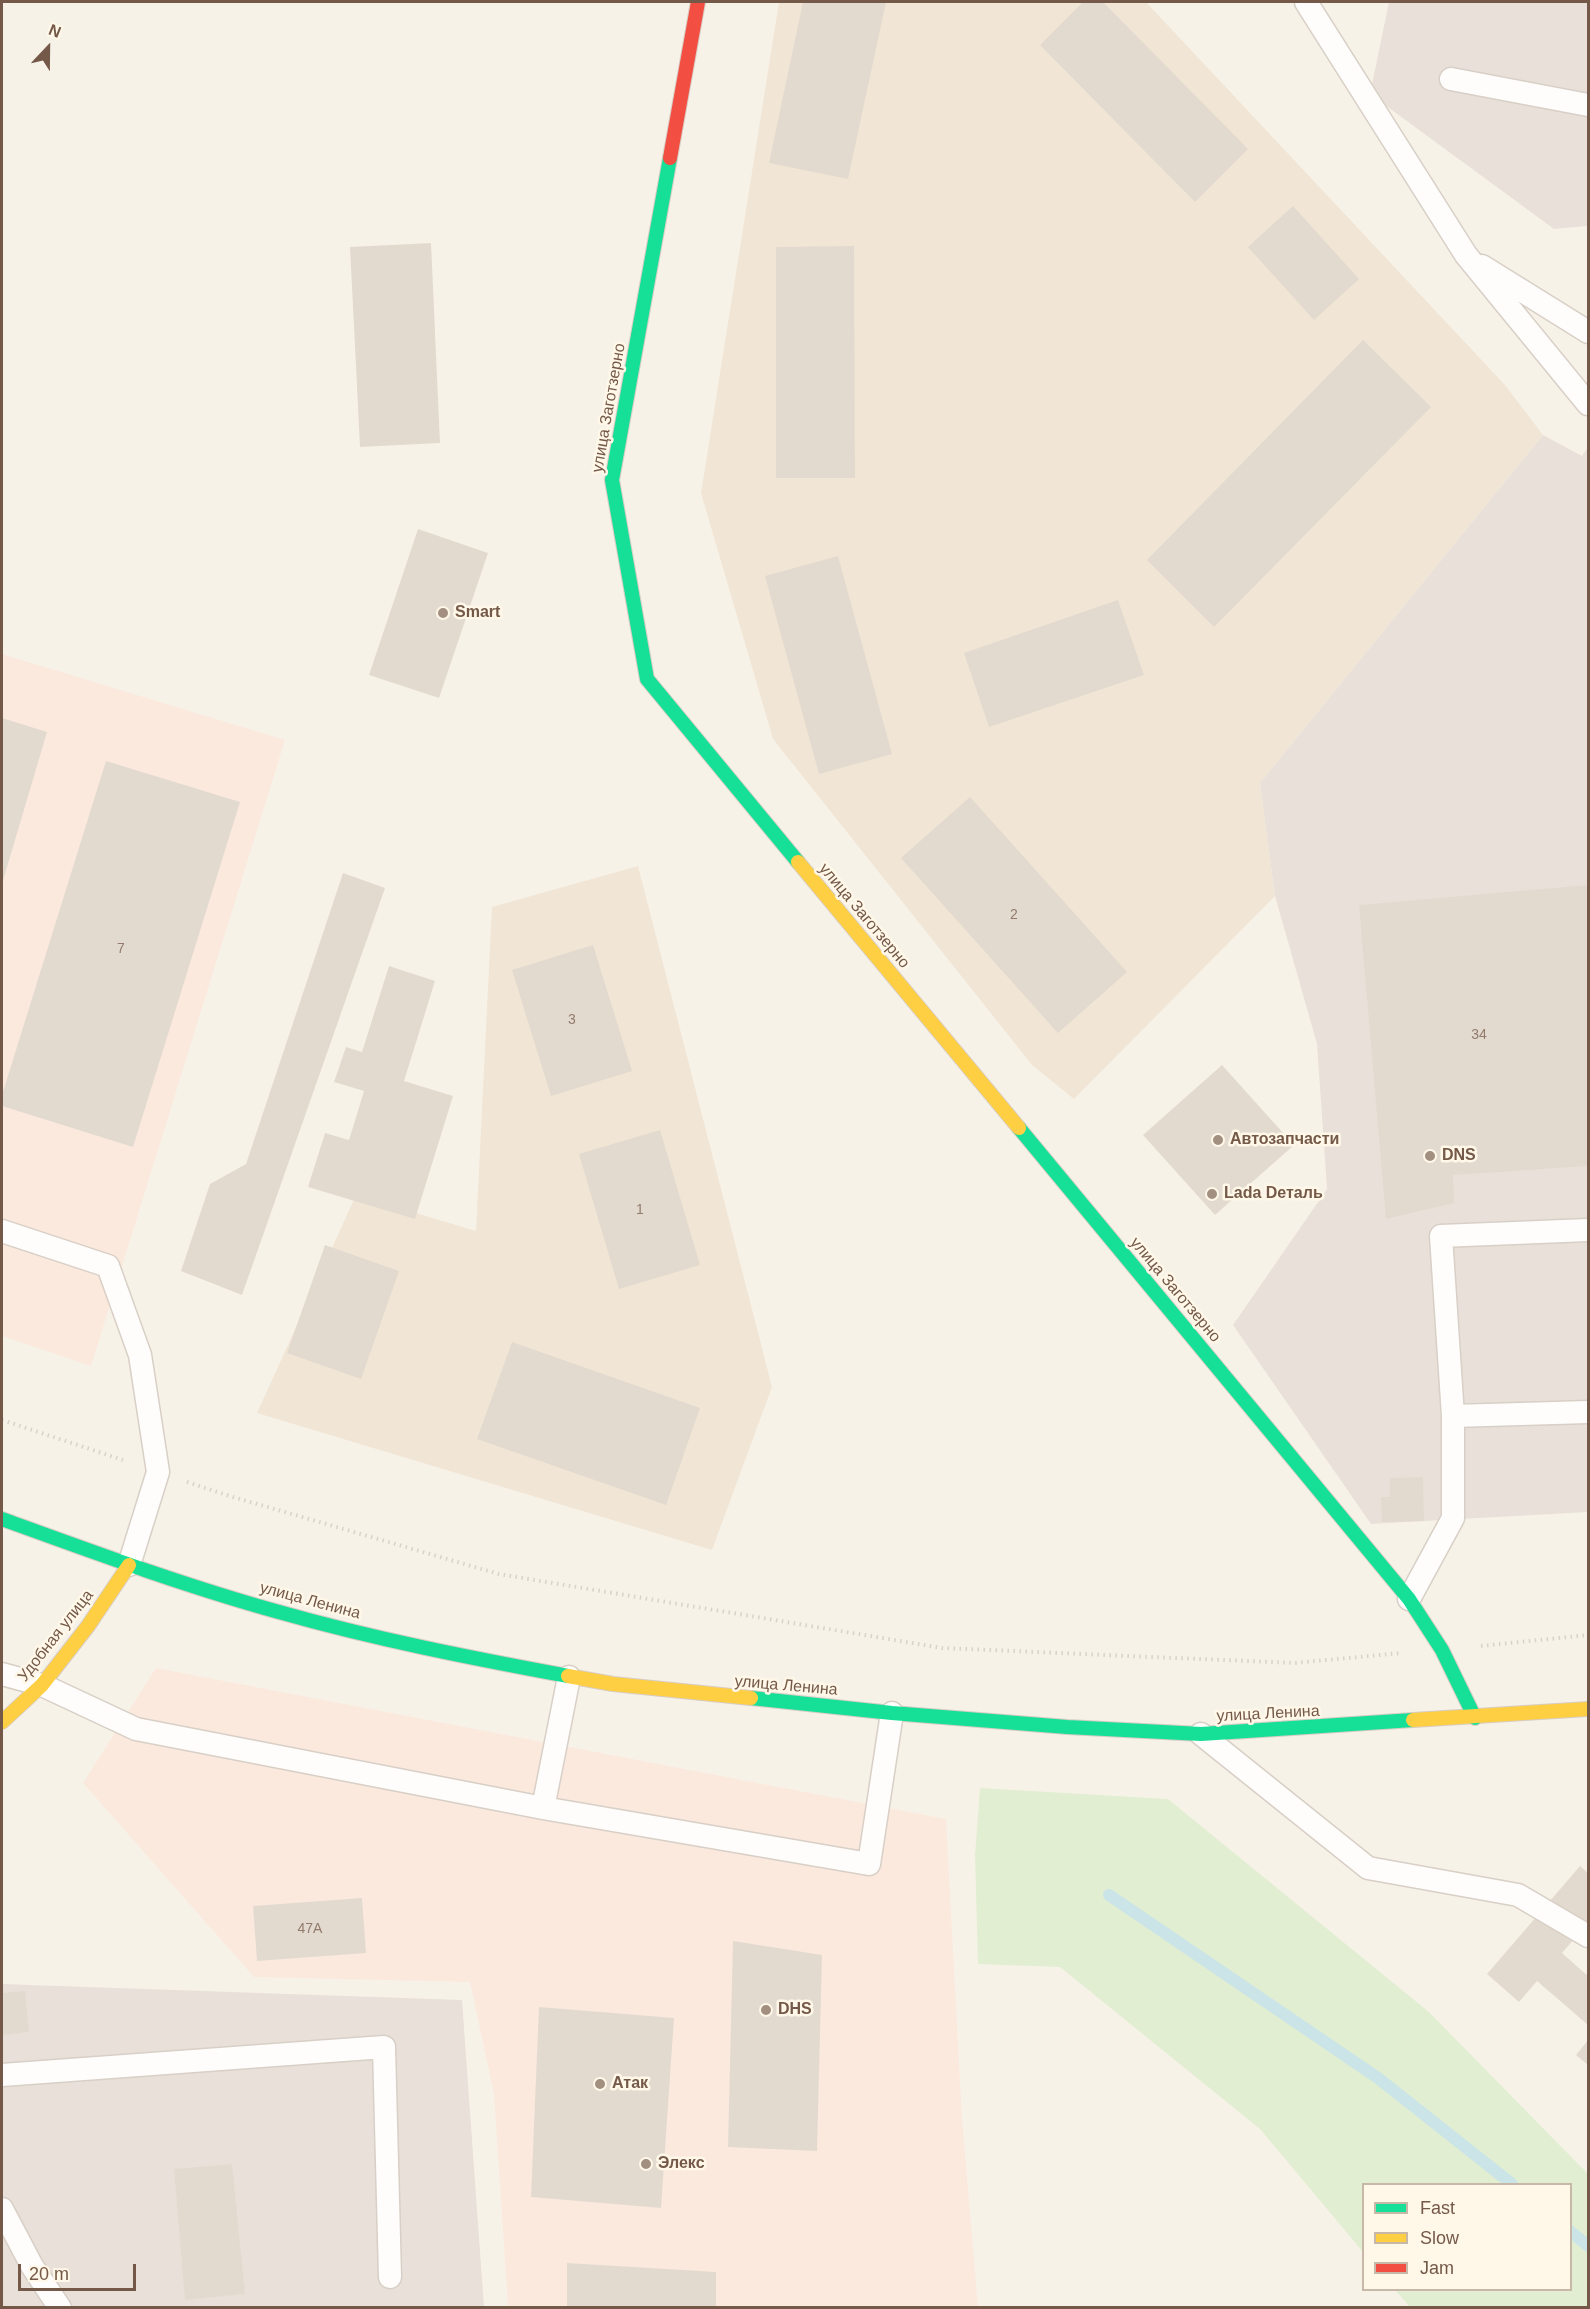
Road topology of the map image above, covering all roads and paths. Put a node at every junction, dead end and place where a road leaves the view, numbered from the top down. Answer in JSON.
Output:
{"nodes":[{"id":1,"x":698,"y":2,"type":"edge"},
{"id":2,"x":1306,"y":2,"type":"edge"},
{"id":3,"x":1451,"y":79,"type":"dead end"},
{"id":4,"x":1588,"y":105,"type":"edge"},
{"id":5,"x":1466,"y":255,"type":"junction"},
{"id":6,"x":1588,"y":332,"type":"edge"},
{"id":7,"x":1588,"y":404,"type":"edge"},
{"id":8,"x":1588,"y":1230,"type":"edge"},
{"id":9,"x":2,"y":1231,"type":"edge"},
{"id":10,"x":1588,"y":1412,"type":"edge"},
{"id":11,"x":1453,"y":1416,"type":"junction"},
{"id":12,"x":2,"y":1420,"type":"edge"},
{"id":13,"x":158,"y":1472,"type":"junction"},
{"id":14,"x":2,"y":1519,"type":"edge"},
{"id":15,"x":129,"y":1565,"type":"junction"},
{"id":16,"x":1409,"y":1599,"type":"junction"},
{"id":17,"x":1588,"y":1635,"type":"edge"},
{"id":18,"x":1442,"y":1650,"type":"junction"},
{"id":19,"x":2,"y":1674,"type":"edge"},
{"id":20,"x":569,"y":1677,"type":"junction"},
{"id":21,"x":42,"y":1685,"type":"junction"},
{"id":22,"x":1588,"y":1709,"type":"edge"},
{"id":23,"x":892,"y":1713,"type":"junction"},
{"id":24,"x":1475,"y":1718,"type":"junction"},
{"id":25,"x":2,"y":1722,"type":"edge"},
{"id":26,"x":1202,"y":1734,"type":"junction"},
{"id":27,"x":543,"y":1808,"type":"junction"},
{"id":28,"x":1588,"y":1936,"type":"edge"},
{"id":29,"x":2,"y":2075,"type":"edge"},
{"id":30,"x":2,"y":2209,"type":"edge"},
{"id":31,"x":390,"y":2277,"type":"dead end"},
{"id":32,"x":60,"y":2307,"type":"edge"}],
"edges":[{"from":1,"to":16,"type":"street","name":"улица Заготзерно"},
{"from":2,"to":5,"type":"lane"},
{"from":3,"to":4,"type":"lane"},
{"from":5,"to":6,"type":"lane"},
{"from":5,"to":7,"type":"lane"},
{"from":8,"to":11,"type":"lane"},
{"from":9,"to":13,"type":"lane"},
{"from":10,"to":11,"type":"lane"},
{"from":11,"to":16,"type":"lane"},
{"from":12,"to":13,"type":"path"},
{"from":13,"to":15,"type":"lane"},
{"from":13,"to":18,"type":"path"},
{"from":14,"to":15,"type":"street","name":"улица Ленина"},
{"from":15,"to":20,"type":"street","name":"улица Ленина"},
{"from":15,"to":21,"type":"street","name":"Удобная улица"},
{"from":16,"to":18,"type":"street","name":"улица Заготзерно"},
{"from":17,"to":18,"type":"path"},
{"from":18,"to":24,"type":"street","name":"улица Заготзерно"},
{"from":19,"to":21,"type":"lane"},
{"from":20,"to":23,"type":"street","name":"улица Ленина"},
{"from":20,"to":27,"type":"lane"},
{"from":21,"to":25,"type":"street","name":"Удобная улица"},
{"from":21,"to":27,"type":"lane"},
{"from":22,"to":24,"type":"street","name":"улица Ленина"},
{"from":23,"to":26,"type":"street","name":"улица Ленина"},
{"from":23,"to":27,"type":"lane"},
{"from":24,"to":26,"type":"street","name":"улица Ленина"},
{"from":26,"to":28,"type":"lane"},
{"from":29,"to":31,"type":"lane"},
{"from":30,"to":32,"type":"lane"}]}
